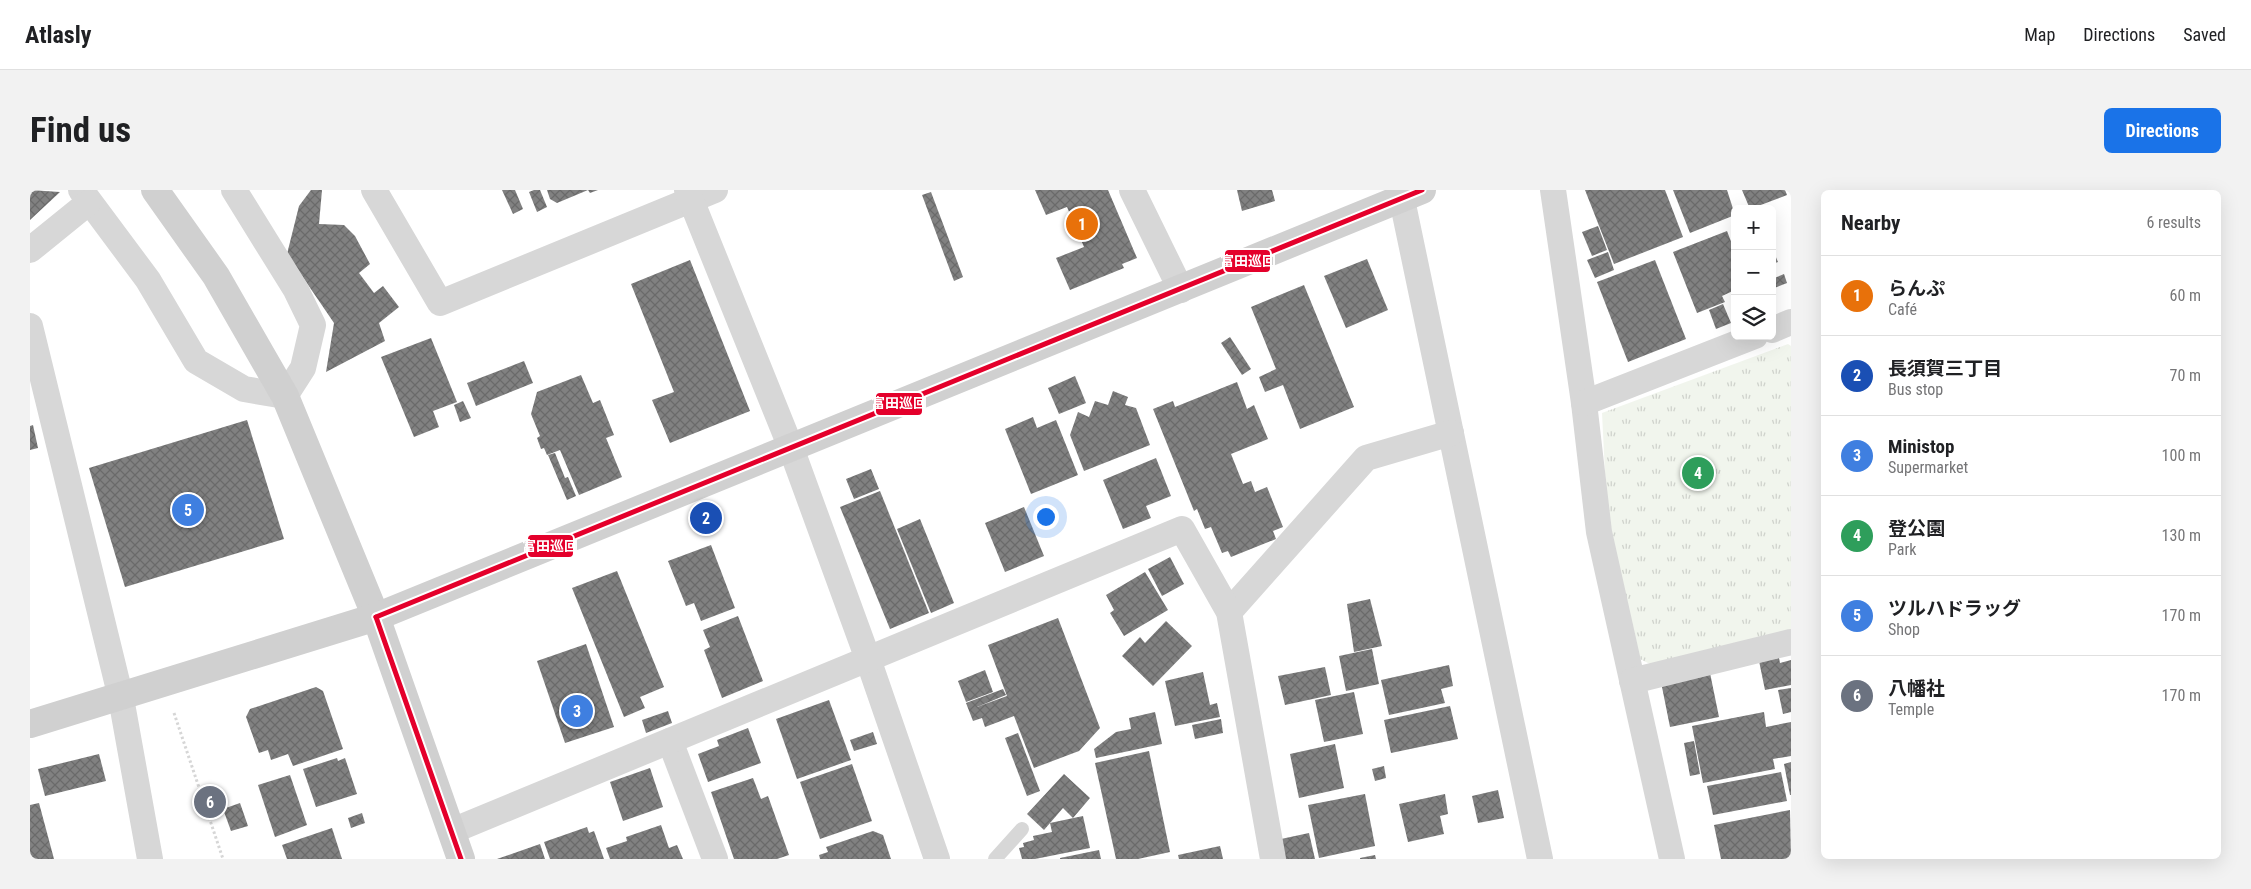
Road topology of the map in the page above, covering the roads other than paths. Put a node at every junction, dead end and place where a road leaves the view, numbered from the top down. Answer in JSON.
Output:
{"nodes":[{"id":1,"x":155,"y":190,"type":"edge"},
{"id":2,"x":234,"y":190,"type":"edge"},
{"id":3,"x":374,"y":190,"type":"edge"},
{"id":4,"x":715,"y":190,"type":"edge"},
{"id":5,"x":1132,"y":190,"type":"edge"},
{"id":6,"x":1553,"y":190,"type":"edge"},
{"id":7,"x":1408,"y":193,"type":"edge"},
{"id":8,"x":689,"y":195,"type":"edge"},
{"id":9,"x":84,"y":196,"type":"edge"},
{"id":10,"x":30,"y":250,"type":"edge"},
{"id":11,"x":1181,"y":290,"type":"junction"},
{"id":12,"x":1791,"y":322,"type":"edge"},
{"id":13,"x":30,"y":326,"type":"edge"},
{"id":14,"x":1776,"y":328,"type":"edge"},
{"id":15,"x":1745,"y":340,"type":"edge"},
{"id":16,"x":39,"y":393,"type":"edge"},
{"id":17,"x":285,"y":396,"type":"junction"},
{"id":18,"x":1584,"y":403,"type":"junction"},
{"id":19,"x":1451,"y":433,"type":"junction"},
{"id":20,"x":792,"y":448,"type":"junction"},
{"id":21,"x":1229,"y":612,"type":"junction"},
{"id":22,"x":376,"y":617,"type":"junction"},
{"id":23,"x":1791,"y":642,"type":"edge"},
{"id":24,"x":868,"y":659,"type":"junction"},
{"id":25,"x":1632,"y":681,"type":"junction"},
{"id":26,"x":121,"y":698,"type":"junction"},
{"id":27,"x":30,"y":724,"type":"edge"},
{"id":28,"x":670,"y":741,"type":"junction"},
{"id":29,"x":1022,"y":829,"type":"dead end"},
{"id":30,"x":452,"y":831,"type":"junction"},
{"id":31,"x":150,"y":859,"type":"edge"},
{"id":32,"x":461,"y":859,"type":"edge"},
{"id":33,"x":715,"y":859,"type":"edge"},
{"id":34,"x":937,"y":859,"type":"edge"},
{"id":35,"x":995,"y":859,"type":"edge"},
{"id":36,"x":1273,"y":859,"type":"edge"},
{"id":37,"x":1540,"y":859,"type":"edge"},
{"id":38,"x":1672,"y":859,"type":"edge"}],
"edges":[{"from":1,"to":17,"type":"street"},
{"from":2,"to":17,"type":"street"},
{"from":3,"to":8,"type":"street"},
{"from":4,"to":8,"type":"street"},
{"from":5,"to":11,"type":"street"},
{"from":6,"to":18,"type":"street"},
{"from":7,"to":11,"type":"street"},
{"from":7,"to":19,"type":"street"},
{"from":8,"to":20,"type":"street"},
{"from":9,"to":10,"type":"street"},
{"from":9,"to":17,"type":"street"},
{"from":11,"to":20,"type":"street"},
{"from":12,"to":14,"type":"street"},
{"from":13,"to":16,"type":"street"},
{"from":15,"to":18,"type":"street"},
{"from":16,"to":26,"type":"street"},
{"from":17,"to":22,"type":"street"},
{"from":18,"to":25,"type":"street"},
{"from":19,"to":21,"type":"street"},
{"from":19,"to":37,"type":"street"},
{"from":20,"to":22,"type":"street"},
{"from":20,"to":24,"type":"street"},
{"from":21,"to":24,"type":"street"},
{"from":21,"to":36,"type":"street"},
{"from":22,"to":26,"type":"street"},
{"from":22,"to":30,"type":"street"},
{"from":23,"to":25,"type":"street"},
{"from":24,"to":28,"type":"street"},
{"from":24,"to":34,"type":"street"},
{"from":25,"to":38,"type":"street"},
{"from":26,"to":27,"type":"street"},
{"from":26,"to":31,"type":"street"},
{"from":28,"to":30,"type":"street"},
{"from":28,"to":33,"type":"street"},
{"from":29,"to":35,"type":"lane"},
{"from":30,"to":32,"type":"street"}]}
